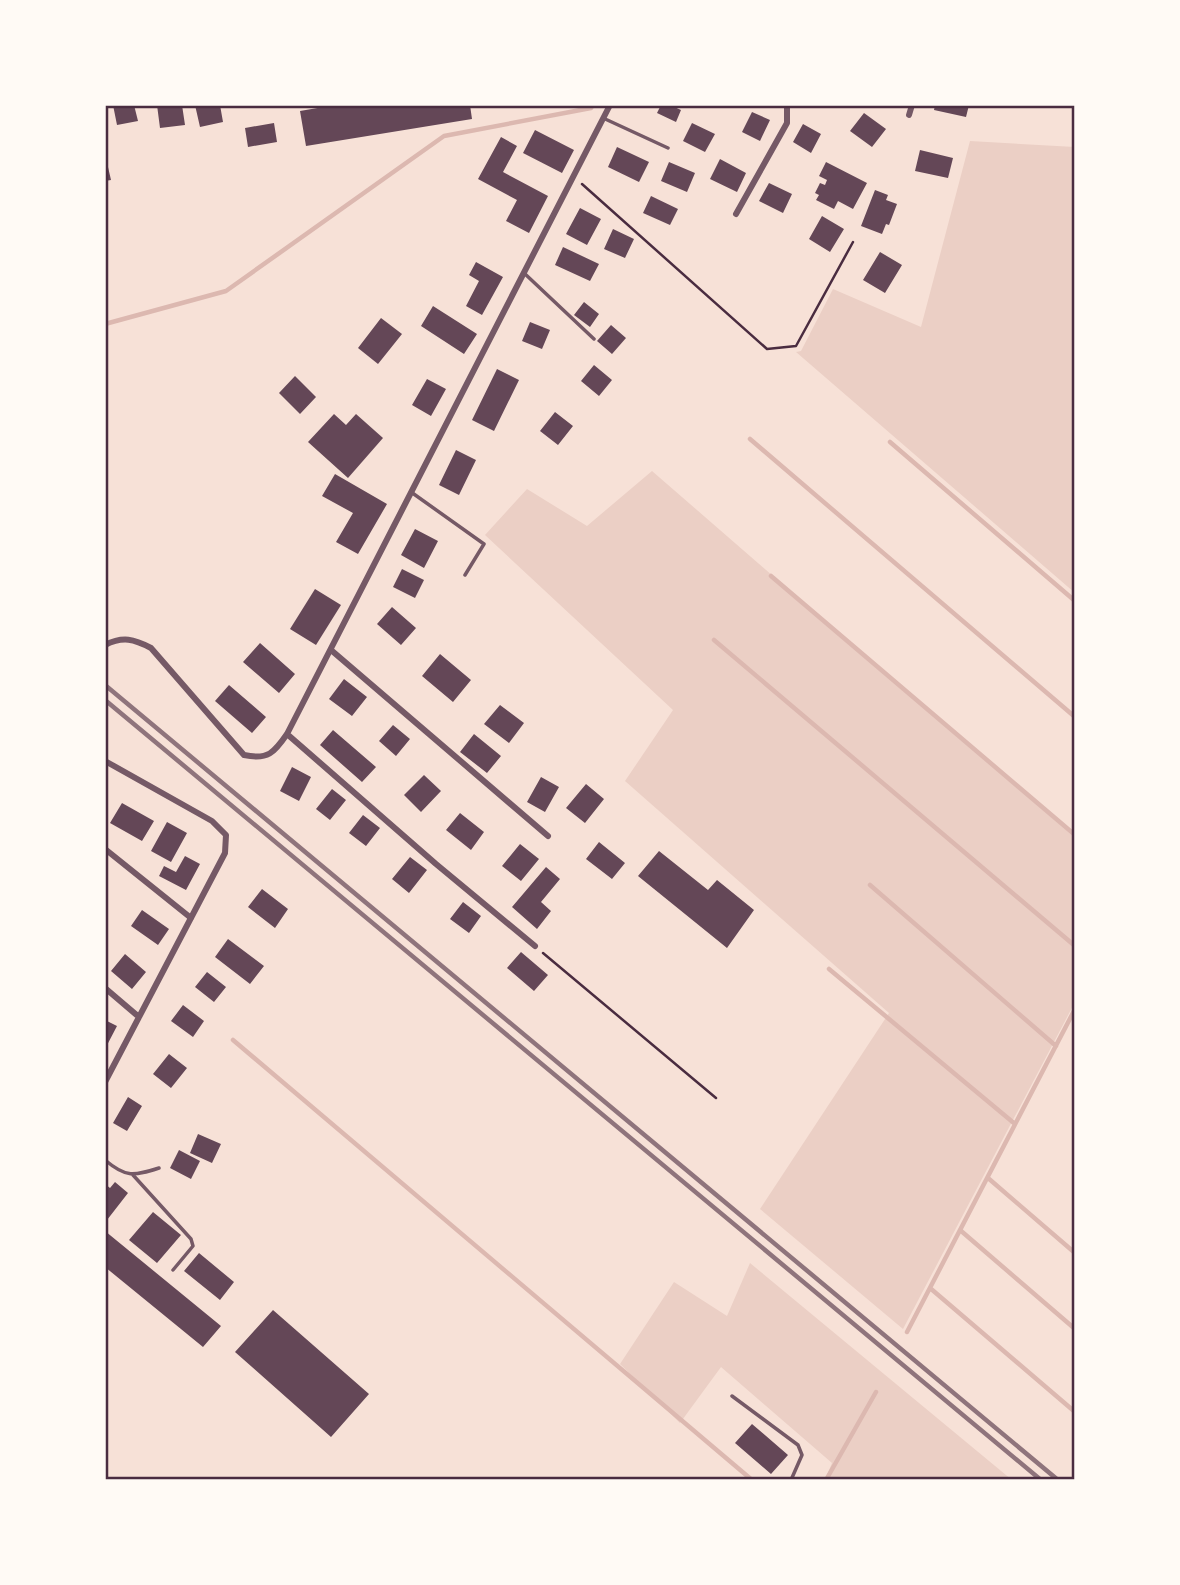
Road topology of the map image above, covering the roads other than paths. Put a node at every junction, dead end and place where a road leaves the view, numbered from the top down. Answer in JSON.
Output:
{"nodes":[{"id":1,"x":610,"y":105,"type":"edge"},
{"id":2,"x":786,"y":105,"type":"edge"},
{"id":3,"x":912,"y":105,"type":"edge"},
{"id":4,"x":909,"y":115,"type":"dead end"},
{"id":5,"x":603,"y":118,"type":"junction"},
{"id":6,"x":668,"y":148,"type":"dead end"},
{"id":7,"x":736,"y":214,"type":"dead end"},
{"id":8,"x":524,"y":274,"type":"junction"},
{"id":9,"x":594,"y":339,"type":"dead end"},
{"id":10,"x":411,"y":492,"type":"junction"},
{"id":11,"x":466,"y":575,"type":"dead end"},
{"id":12,"x":105,"y":645,"type":"edge"},
{"id":13,"x":331,"y":650,"type":"junction"},
{"id":14,"x":287,"y":734,"type":"junction"},
{"id":15,"x":105,"y":761,"type":"edge"},
{"id":16,"x":548,"y":836,"type":"dead end"},
{"id":17,"x":105,"y":849,"type":"edge"},
{"id":18,"x":191,"y":918,"type":"junction"},
{"id":19,"x":535,"y":946,"type":"road end"},
{"id":20,"x":105,"y":988,"type":"edge"},
{"id":21,"x":139,"y":1017,"type":"junction"},
{"id":22,"x":105,"y":1082,"type":"edge"},
{"id":23,"x":105,"y":1160,"type":"edge"},
{"id":24,"x":159,"y":1168,"type":"dead end"},
{"id":25,"x":133,"y":1175,"type":"junction"},
{"id":26,"x":173,"y":1270,"type":"dead end"},
{"id":27,"x":732,"y":1396,"type":"dead end"},
{"id":28,"x":791,"y":1480,"type":"edge"}],
"edges":[{"from":1,"to":5,"type":"street"},
{"from":2,"to":7,"type":"street"},
{"from":3,"to":4,"type":"street"},
{"from":5,"to":6,"type":"lane"},
{"from":5,"to":8,"type":"street"},
{"from":8,"to":9,"type":"lane"},
{"from":8,"to":10,"type":"street"},
{"from":10,"to":11,"type":"lane"},
{"from":10,"to":13,"type":"street"},
{"from":12,"to":14,"type":"street"},
{"from":13,"to":14,"type":"street"},
{"from":13,"to":16,"type":"street"},
{"from":14,"to":19,"type":"street"},
{"from":15,"to":18,"type":"street"},
{"from":17,"to":18,"type":"street"},
{"from":18,"to":21,"type":"street"},
{"from":20,"to":21,"type":"street"},
{"from":21,"to":22,"type":"street"},
{"from":23,"to":25,"type":"lane"},
{"from":24,"to":25,"type":"lane"},
{"from":25,"to":26,"type":"lane"},
{"from":27,"to":28,"type":"lane"}]}
